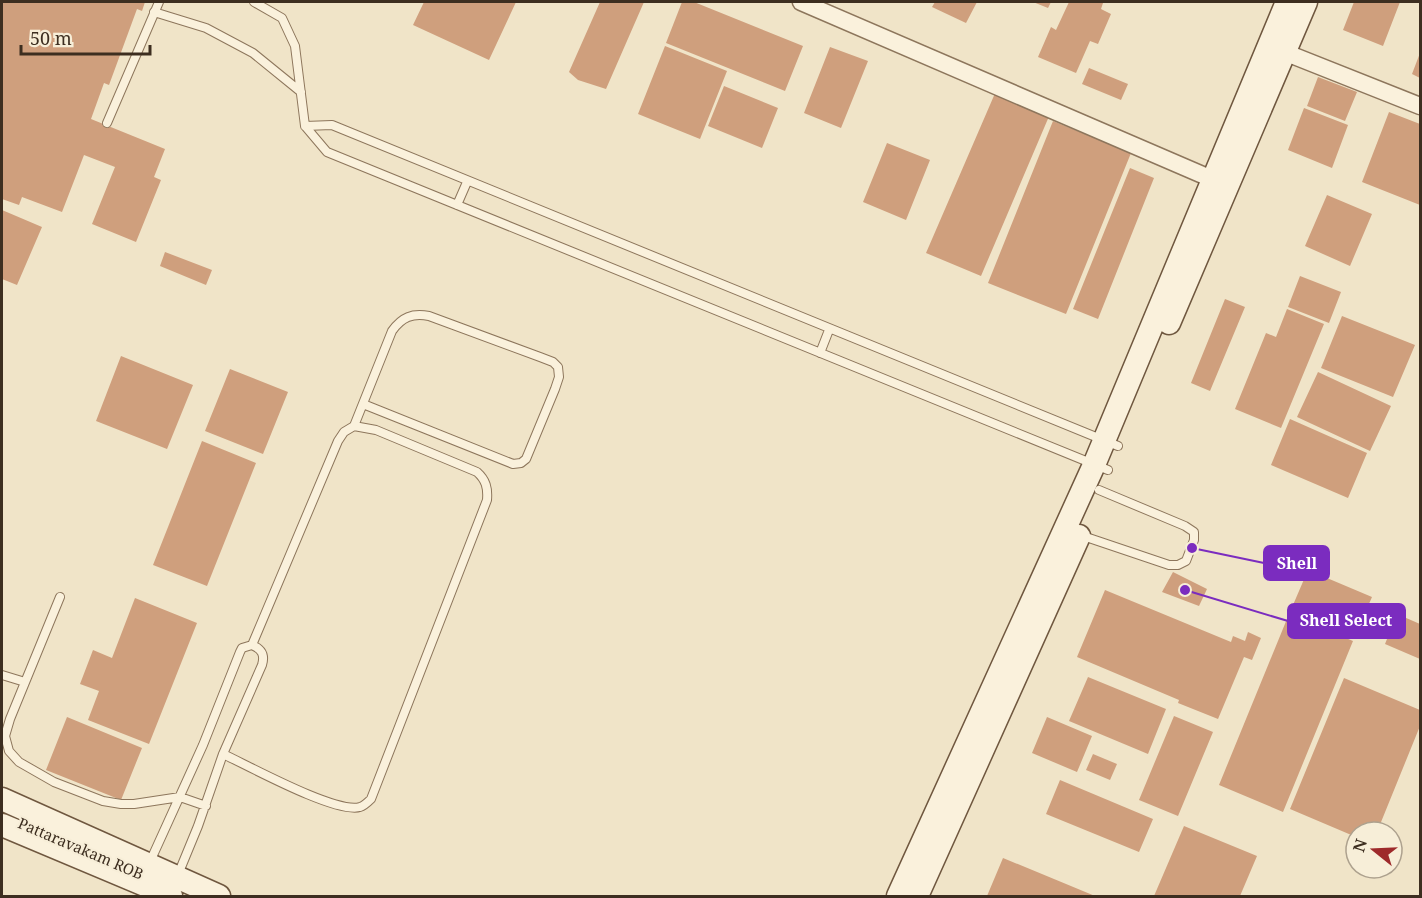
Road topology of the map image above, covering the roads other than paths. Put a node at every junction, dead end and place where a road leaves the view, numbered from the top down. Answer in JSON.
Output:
{"nodes":[{"id":1,"x":159,"y":2,"type":"edge"},
{"id":2,"x":254,"y":2,"type":"edge"},
{"id":3,"x":801,"y":2,"type":"edge"},
{"id":4,"x":1287,"y":2,"type":"edge"},
{"id":5,"x":1306,"y":2,"type":"edge"},
{"id":6,"x":154,"y":12,"type":"junction"},
{"id":7,"x":1284,"y":52,"type":"junction"},
{"id":8,"x":301,"y":92,"type":"junction"},
{"id":9,"x":1420,"y":106,"type":"edge"},
{"id":10,"x":107,"y":123,"type":"dead end"},
{"id":11,"x":305,"y":126,"type":"junction"},
{"id":12,"x":467,"y":182,"type":"junction"},
{"id":13,"x":1220,"y":182,"type":"junction"},
{"id":14,"x":457,"y":205,"type":"junction"},
{"id":15,"x":829,"y":330,"type":"junction"},
{"id":16,"x":820,"y":353,"type":"junction"},
{"id":17,"x":363,"y":404,"type":"junction"},
{"id":18,"x":354,"y":426,"type":"junction"},
{"id":19,"x":1111,"y":444,"type":"junction"},
{"id":20,"x":1100,"y":475,"type":"junction"},
{"id":21,"x":1079,"y":535,"type":"junction"},
{"id":22,"x":60,"y":597,"type":"dead end"},
{"id":23,"x":252,"y":645,"type":"junction"},
{"id":24,"x":2,"y":675,"type":"edge"},
{"id":25,"x":25,"y":682,"type":"junction"},
{"id":26,"x":223,"y":754,"type":"junction"},
{"id":27,"x":180,"y":797,"type":"junction"},
{"id":28,"x":2,"y":798,"type":"edge"},
{"id":29,"x":206,"y":806,"type":"junction"},
{"id":30,"x":2,"y":813,"type":"edge"},
{"id":31,"x":2,"y":825,"type":"edge"},
{"id":32,"x":149,"y":864,"type":"junction"},
{"id":33,"x":174,"y":887,"type":"edge"},
{"id":34,"x":195,"y":897,"type":"edge"},
{"id":35,"x":219,"y":897,"type":"edge"},
{"id":36,"x":898,"y":897,"type":"edge"},
{"id":37,"x":917,"y":897,"type":"edge"}],
"edges":[{"from":1,"to":6,"type":"lane"},
{"from":2,"to":8,"type":"lane"},
{"from":3,"to":13,"type":"street"},
{"from":4,"to":13,"type":"main road"},
{"from":5,"to":7,"type":"main road"},
{"from":6,"to":8,"type":"lane"},
{"from":6,"to":10,"type":"lane"},
{"from":7,"to":9,"type":"street"},
{"from":7,"to":13,"type":"main road"},
{"from":8,"to":11,"type":"lane"},
{"from":11,"to":12,"type":"lane"},
{"from":11,"to":14,"type":"lane"},
{"from":12,"to":14,"type":"lane"},
{"from":12,"to":15,"type":"lane"},
{"from":13,"to":19,"type":"main road"},
{"from":14,"to":16,"type":"lane"},
{"from":15,"to":16,"type":"lane"},
{"from":15,"to":19,"type":"lane"},
{"from":16,"to":20,"type":"lane"},
{"from":17,"to":17,"type":"lane"},
{"from":17,"to":18,"type":"lane"},
{"from":18,"to":23,"type":"lane"},
{"from":18,"to":26,"type":"lane"},
{"from":19,"to":20,"type":"main road"},
{"from":20,"to":21,"type":"main road"},
{"from":20,"to":21,"type":"lane"},
{"from":20,"to":36,"type":"main road"},
{"from":21,"to":37,"type":"main road"},
{"from":22,"to":25,"type":"lane"},
{"from":23,"to":26,"type":"lane"},
{"from":23,"to":27,"type":"lane"},
{"from":24,"to":25,"type":"lane"},
{"from":25,"to":27,"type":"lane"},
{"from":26,"to":29,"type":"lane"},
{"from":27,"to":29,"type":"lane"},
{"from":27,"to":32,"type":"lane"},
{"from":28,"to":32,"type":"main road"},
{"from":29,"to":33,"type":"lane"},
{"from":30,"to":34,"type":"main road","name":"Pattaravakam ROB"},
{"from":31,"to":33,"type":"main road"},
{"from":32,"to":33,"type":"main road"},
{"from":33,"to":35,"type":"main road"}]}
